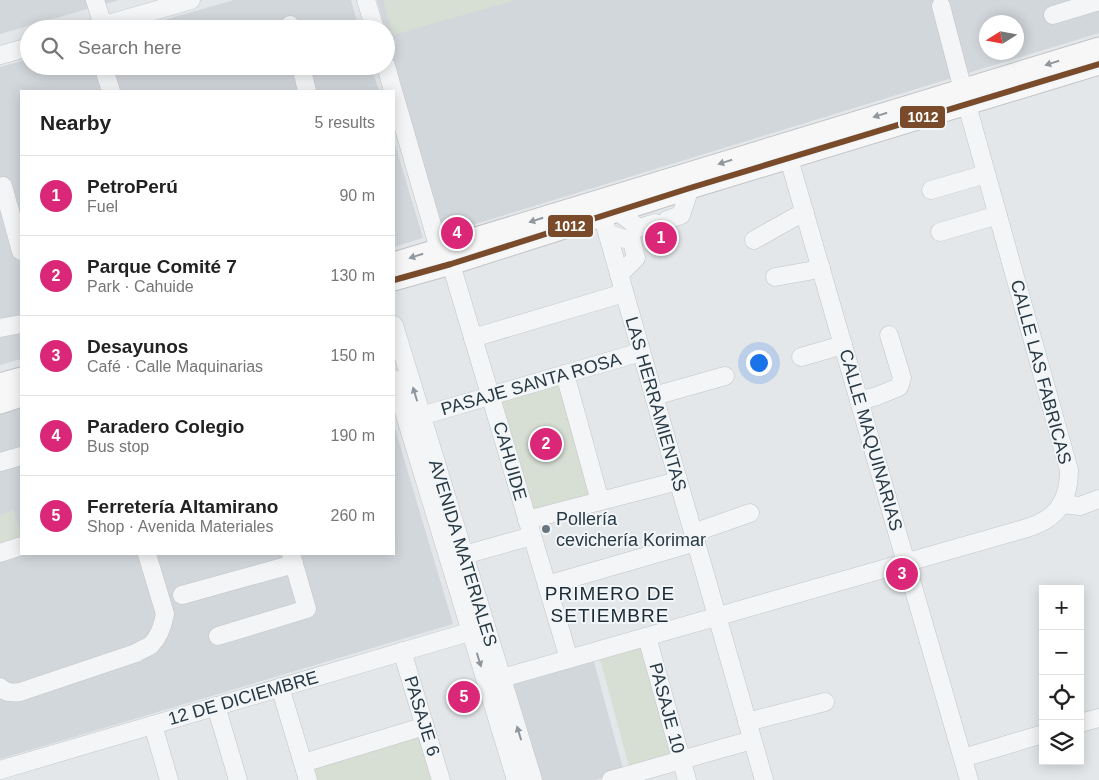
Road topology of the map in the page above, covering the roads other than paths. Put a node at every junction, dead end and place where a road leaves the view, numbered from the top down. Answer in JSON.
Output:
{"nodes":[{"id":1,"x":95,"y":0,"type":"edge"},
{"id":2,"x":191,"y":0,"type":"edge"},
{"id":3,"x":366,"y":0,"type":"edge"},
{"id":4,"x":1099,"y":1,"type":"edge"},
{"id":5,"x":941,"y":6,"type":"dead end"},
{"id":6,"x":1053,"y":15,"type":"dead end"},
{"id":7,"x":94,"y":20,"type":"edge"},
{"id":8,"x":122,"y":20,"type":"edge"},
{"id":9,"x":372,"y":20,"type":"edge"},
{"id":10,"x":1099,"y":48,"type":"edge"},
{"id":11,"x":20,"y":49,"type":"edge"},
{"id":12,"x":0,"y":55,"type":"edge"},
{"id":13,"x":1099,"y":64,"type":"edge"},
{"id":14,"x":106,"y":75,"type":"edge"},
{"id":15,"x":303,"y":75,"type":"edge"},
{"id":16,"x":388,"y":75,"type":"edge"},
{"id":17,"x":111,"y":90,"type":"edge"},
{"id":18,"x":307,"y":90,"type":"edge"},
{"id":19,"x":392,"y":90,"type":"edge"},
{"id":20,"x":965,"y":97,"type":"junction"},
{"id":21,"x":395,"y":99,"type":"edge"},
{"id":22,"x":789,"y":158,"type":"junction"},
{"id":23,"x":986,"y":174,"type":"junction"},
{"id":24,"x":694,"y":182,"type":"junction"},
{"id":25,"x":3,"y":186,"type":"dead end"},
{"id":26,"x":931,"y":190,"type":"dead end"},
{"id":27,"x":805,"y":214,"type":"junction"},
{"id":28,"x":998,"y":214,"type":"junction"},
{"id":29,"x":606,"y":215,"type":"junction"},
{"id":30,"x":648,"y":228,"type":"junction"},
{"id":31,"x":940,"y":232,"type":"dead end"},
{"id":32,"x":754,"y":240,"type":"dead end"},
{"id":33,"x":20,"y":247,"type":"edge"},
{"id":34,"x":445,"y":256,"type":"junction"},
{"id":35,"x":395,"y":263,"type":"edge"},
{"id":36,"x":821,"y":268,"type":"junction"},
{"id":37,"x":619,"y":275,"type":"junction"},
{"id":38,"x":775,"y":277,"type":"dead end"},
{"id":39,"x":395,"y":280,"type":"edge"},
{"id":40,"x":624,"y":292,"type":"junction"},
{"id":41,"x":20,"y":324,"type":"edge"},
{"id":42,"x":0,"y":328,"type":"edge"},
{"id":43,"x":395,"y":328,"type":"edge"},
{"id":44,"x":890,"y":335,"type":"dead end"},
{"id":45,"x":473,"y":338,"type":"junction"},
{"id":46,"x":843,"y":345,"type":"junction"},
{"id":47,"x":641,"y":352,"type":"junction"},
{"id":48,"x":800,"y":357,"type":"dead end"},
{"id":49,"x":565,"y":374,"type":"junction"},
{"id":50,"x":725,"y":376,"type":"dead end"},
{"id":51,"x":20,"y":378,"type":"edge"},
{"id":52,"x":395,"y":382,"type":"edge"},
{"id":53,"x":0,"y":384,"type":"edge"},
{"id":54,"x":490,"y":395,"type":"junction"},
{"id":55,"x":20,"y":396,"type":"edge"},
{"id":56,"x":654,"y":396,"type":"junction"},
{"id":57,"x":860,"y":402,"type":"junction"},
{"id":58,"x":0,"y":403,"type":"edge"},
{"id":59,"x":421,"y":416,"type":"junction"},
{"id":60,"x":20,"y":456,"type":"edge"},
{"id":61,"x":0,"y":462,"type":"edge"},
{"id":62,"x":678,"y":481,"type":"junction"},
{"id":63,"x":1099,"y":499,"type":"edge"},
{"id":64,"x":600,"y":501,"type":"junction"},
{"id":65,"x":1061,"y":504,"type":"junction"},
{"id":66,"x":750,"y":514,"type":"dead end"},
{"id":67,"x":529,"y":528,"type":"junction"},
{"id":68,"x":694,"y":538,"type":"junction"},
{"id":69,"x":20,"y":546,"type":"edge"},
{"id":70,"x":0,"y":553,"type":"edge"},
{"id":71,"x":147,"y":555,"type":"edge"},
{"id":72,"x":464,"y":555,"type":"junction"},
{"id":73,"x":292,"y":559,"type":"edge"},
{"id":74,"x":906,"y":562,"type":"junction"},
{"id":75,"x":546,"y":585,"type":"junction"},
{"id":76,"x":182,"y":595,"type":"dead end"},
{"id":77,"x":717,"y":617,"type":"junction"},
{"id":78,"x":478,"y":629,"type":"junction"},
{"id":79,"x":218,"y":636,"type":"dead end"},
{"id":80,"x":647,"y":637,"type":"junction"},
{"id":81,"x":402,"y":651,"type":"junction"},
{"id":82,"x":569,"y":659,"type":"junction"},
{"id":83,"x":502,"y":678,"type":"junction"},
{"id":84,"x":0,"y":687,"type":"edge"},
{"id":85,"x":280,"y":687,"type":"junction"},
{"id":86,"x":825,"y":702,"type":"dead end"},
{"id":87,"x":216,"y":706,"type":"junction"},
{"id":88,"x":1099,"y":718,"type":"edge"},
{"id":89,"x":747,"y":722,"type":"junction"},
{"id":90,"x":1084,"y":722,"type":"edge"},
{"id":91,"x":153,"y":725,"type":"junction"},
{"id":92,"x":425,"y":726,"type":"junction"},
{"id":93,"x":1039,"y":735,"type":"edge"},
{"id":94,"x":752,"y":740,"type":"junction"},
{"id":95,"x":963,"y":758,"type":"junction"},
{"id":96,"x":681,"y":760,"type":"junction"},
{"id":97,"x":303,"y":762,"type":"junction"},
{"id":98,"x":0,"y":770,"type":"edge"},
{"id":99,"x":169,"y":780,"type":"edge"},
{"id":100,"x":238,"y":780,"type":"edge"},
{"id":101,"x":308,"y":780,"type":"edge"},
{"id":102,"x":441,"y":780,"type":"edge"},
{"id":103,"x":516,"y":780,"type":"edge"},
{"id":104,"x":533,"y":780,"type":"edge"},
{"id":105,"x":611,"y":780,"type":"edge"},
{"id":106,"x":687,"y":780,"type":"edge"},
{"id":107,"x":764,"y":780,"type":"edge"},
{"id":108,"x":969,"y":780,"type":"edge"}],
"edges":[{"from":1,"to":7,"type":"street"},
{"from":2,"to":8,"type":"street"},
{"from":3,"to":9,"type":"street"},
{"from":4,"to":6,"type":"street"},
{"from":5,"to":20,"type":"street","name":"CALLE LAS FABRICAS"},
{"from":10,"to":20,"type":"main road","one_way":true},
{"from":11,"to":12,"type":"street"},
{"from":13,"to":20,"type":"main road"},
{"from":14,"to":17,"type":"street"},
{"from":15,"to":18,"type":"street"},
{"from":16,"to":19,"type":"street","name":"CAHUIDE"},
{"from":20,"to":22,"type":"main road"},
{"from":20,"to":23,"type":"street","name":"CALLE LAS FABRICAS"},
{"from":20,"to":24,"type":"main road","one_way":true},
{"from":21,"to":34,"type":"street","name":"CAHUIDE"},
{"from":22,"to":24,"type":"main road"},
{"from":22,"to":27,"type":"street","name":"CALLE MAQUINARIAS"},
{"from":23,"to":26,"type":"street"},
{"from":23,"to":28,"type":"street","name":"CALLE LAS FABRICAS"},
{"from":24,"to":29,"type":"main road"},
{"from":24,"to":30,"type":"street"},
{"from":25,"to":33,"type":"street"},
{"from":27,"to":32,"type":"street"},
{"from":27,"to":36,"type":"street","name":"CALLE MAQUINARIAS"},
{"from":28,"to":31,"type":"street"},
{"from":28,"to":65,"type":"street","name":"CALLE LAS FABRICAS"},
{"from":29,"to":30,"type":"street"},
{"from":29,"to":30,"type":"street"},
{"from":29,"to":34,"type":"main road"},
{"from":29,"to":37,"type":"street","name":"LAS HERRAMIENTAS"},
{"from":30,"to":37,"type":"street"},
{"from":34,"to":35,"type":"main road","one_way":true},
{"from":34,"to":39,"type":"main road"},
{"from":34,"to":45,"type":"street","name":"CAHUIDE"},
{"from":36,"to":38,"type":"street"},
{"from":36,"to":46,"type":"street","name":"CALLE MAQUINARIAS"},
{"from":37,"to":40,"type":"street","name":"LAS HERRAMIENTAS"},
{"from":40,"to":45,"type":"street"},
{"from":40,"to":47,"type":"street","name":"LAS HERRAMIENTAS"},
{"from":41,"to":42,"type":"street"},
{"from":59,"to":43,"type":"street","name":"AVENIDA MATERIALES","one_way":true},
{"from":44,"to":57,"type":"street"},
{"from":45,"to":54,"type":"street","name":"CAHUIDE"},
{"from":46,"to":48,"type":"street"},
{"from":46,"to":57,"type":"street","name":"CALLE MAQUINARIAS"},
{"from":47,"to":49,"type":"street","name":"PASAJE SANTA ROSA"},
{"from":47,"to":56,"type":"street","name":"LAS HERRAMIENTAS"},
{"from":49,"to":54,"type":"street","name":"PASAJE SANTA ROSA"},
{"from":49,"to":64,"type":"street"},
{"from":50,"to":56,"type":"street"},
{"from":51,"to":53,"type":"main road"},
{"from":52,"to":78,"type":"street","name":"AVENIDA MATERIALES"},
{"from":54,"to":59,"type":"street","name":"PASAJE SANTA ROSA"},
{"from":54,"to":67,"type":"street","name":"CAHUIDE"},
{"from":55,"to":58,"type":"main road"},
{"from":56,"to":62,"type":"street","name":"LAS HERRAMIENTAS"},
{"from":57,"to":74,"type":"street","name":"CALLE MAQUINARIAS"},
{"from":59,"to":72,"type":"street","name":"AVENIDA MATERIALES"},
{"from":60,"to":61,"type":"street"},
{"from":62,"to":64,"type":"street"},
{"from":62,"to":68,"type":"street","name":"LAS HERRAMIENTAS"},
{"from":63,"to":65,"type":"street"},
{"from":64,"to":67,"type":"street"},
{"from":65,"to":74,"type":"street","name":"CALLE LAS FABRICAS"},
{"from":66,"to":68,"type":"street"},
{"from":67,"to":72,"type":"street"},
{"from":67,"to":75,"type":"street","name":"CAHUIDE"},
{"from":68,"to":75,"type":"street"},
{"from":68,"to":77,"type":"street","name":"LAS HERRAMIENTAS"},
{"from":69,"to":70,"type":"street"},
{"from":71,"to":84,"type":"street"},
{"from":72,"to":78,"type":"street","name":"AVENIDA MATERIALES"},
{"from":73,"to":76,"type":"street"},
{"from":73,"to":79,"type":"street"},
{"from":74,"to":77,"type":"street","name":"CALLE LAS FABRICAS"},
{"from":74,"to":95,"type":"street","name":"CALLE MAQUINARIAS"},
{"from":75,"to":82,"type":"street","name":"CAHUIDE"},
{"from":77,"to":80,"type":"street","name":"CALLE LAS FABRICAS"},
{"from":77,"to":89,"type":"street","name":"LAS HERRAMIENTAS"},
{"from":78,"to":81,"type":"street","name":"12 DE DICIEMBRE"},
{"from":78,"to":83,"type":"street","name":"AVENIDA MATERIALES"},
{"from":78,"to":103,"type":"street","name":"AVENIDA MATERIALES","one_way":true},
{"from":80,"to":82,"type":"street","name":"CALLE LAS FABRICAS"},
{"from":80,"to":96,"type":"street","name":"PASAJE 10"},
{"from":81,"to":85,"type":"street","name":"12 DE DICIEMBRE"},
{"from":81,"to":92,"type":"street","name":"PASAJE 6"},
{"from":82,"to":83,"type":"street","name":"CALLE LAS FABRICAS"},
{"from":104,"to":83,"type":"street","name":"AVENIDA MATERIALES","one_way":true},
{"from":85,"to":87,"type":"street","name":"12 DE DICIEMBRE"},
{"from":85,"to":97,"type":"street"},
{"from":86,"to":89,"type":"street"},
{"from":87,"to":91,"type":"street","name":"12 DE DICIEMBRE"},
{"from":87,"to":100,"type":"street"},
{"from":88,"to":90,"type":"street"},
{"from":89,"to":94,"type":"street","name":"LAS HERRAMIENTAS"},
{"from":91,"to":98,"type":"street","name":"12 DE DICIEMBRE"},
{"from":91,"to":99,"type":"street"},
{"from":92,"to":97,"type":"street"},
{"from":92,"to":102,"type":"street","name":"PASAJE 6"},
{"from":93,"to":95,"type":"street"},
{"from":94,"to":96,"type":"street"},
{"from":94,"to":107,"type":"street","name":"LAS HERRAMIENTAS"},
{"from":95,"to":108,"type":"street","name":"CALLE MAQUINARIAS"},
{"from":96,"to":105,"type":"street"},
{"from":96,"to":106,"type":"street","name":"PASAJE 10"},
{"from":97,"to":101,"type":"street"}]}
